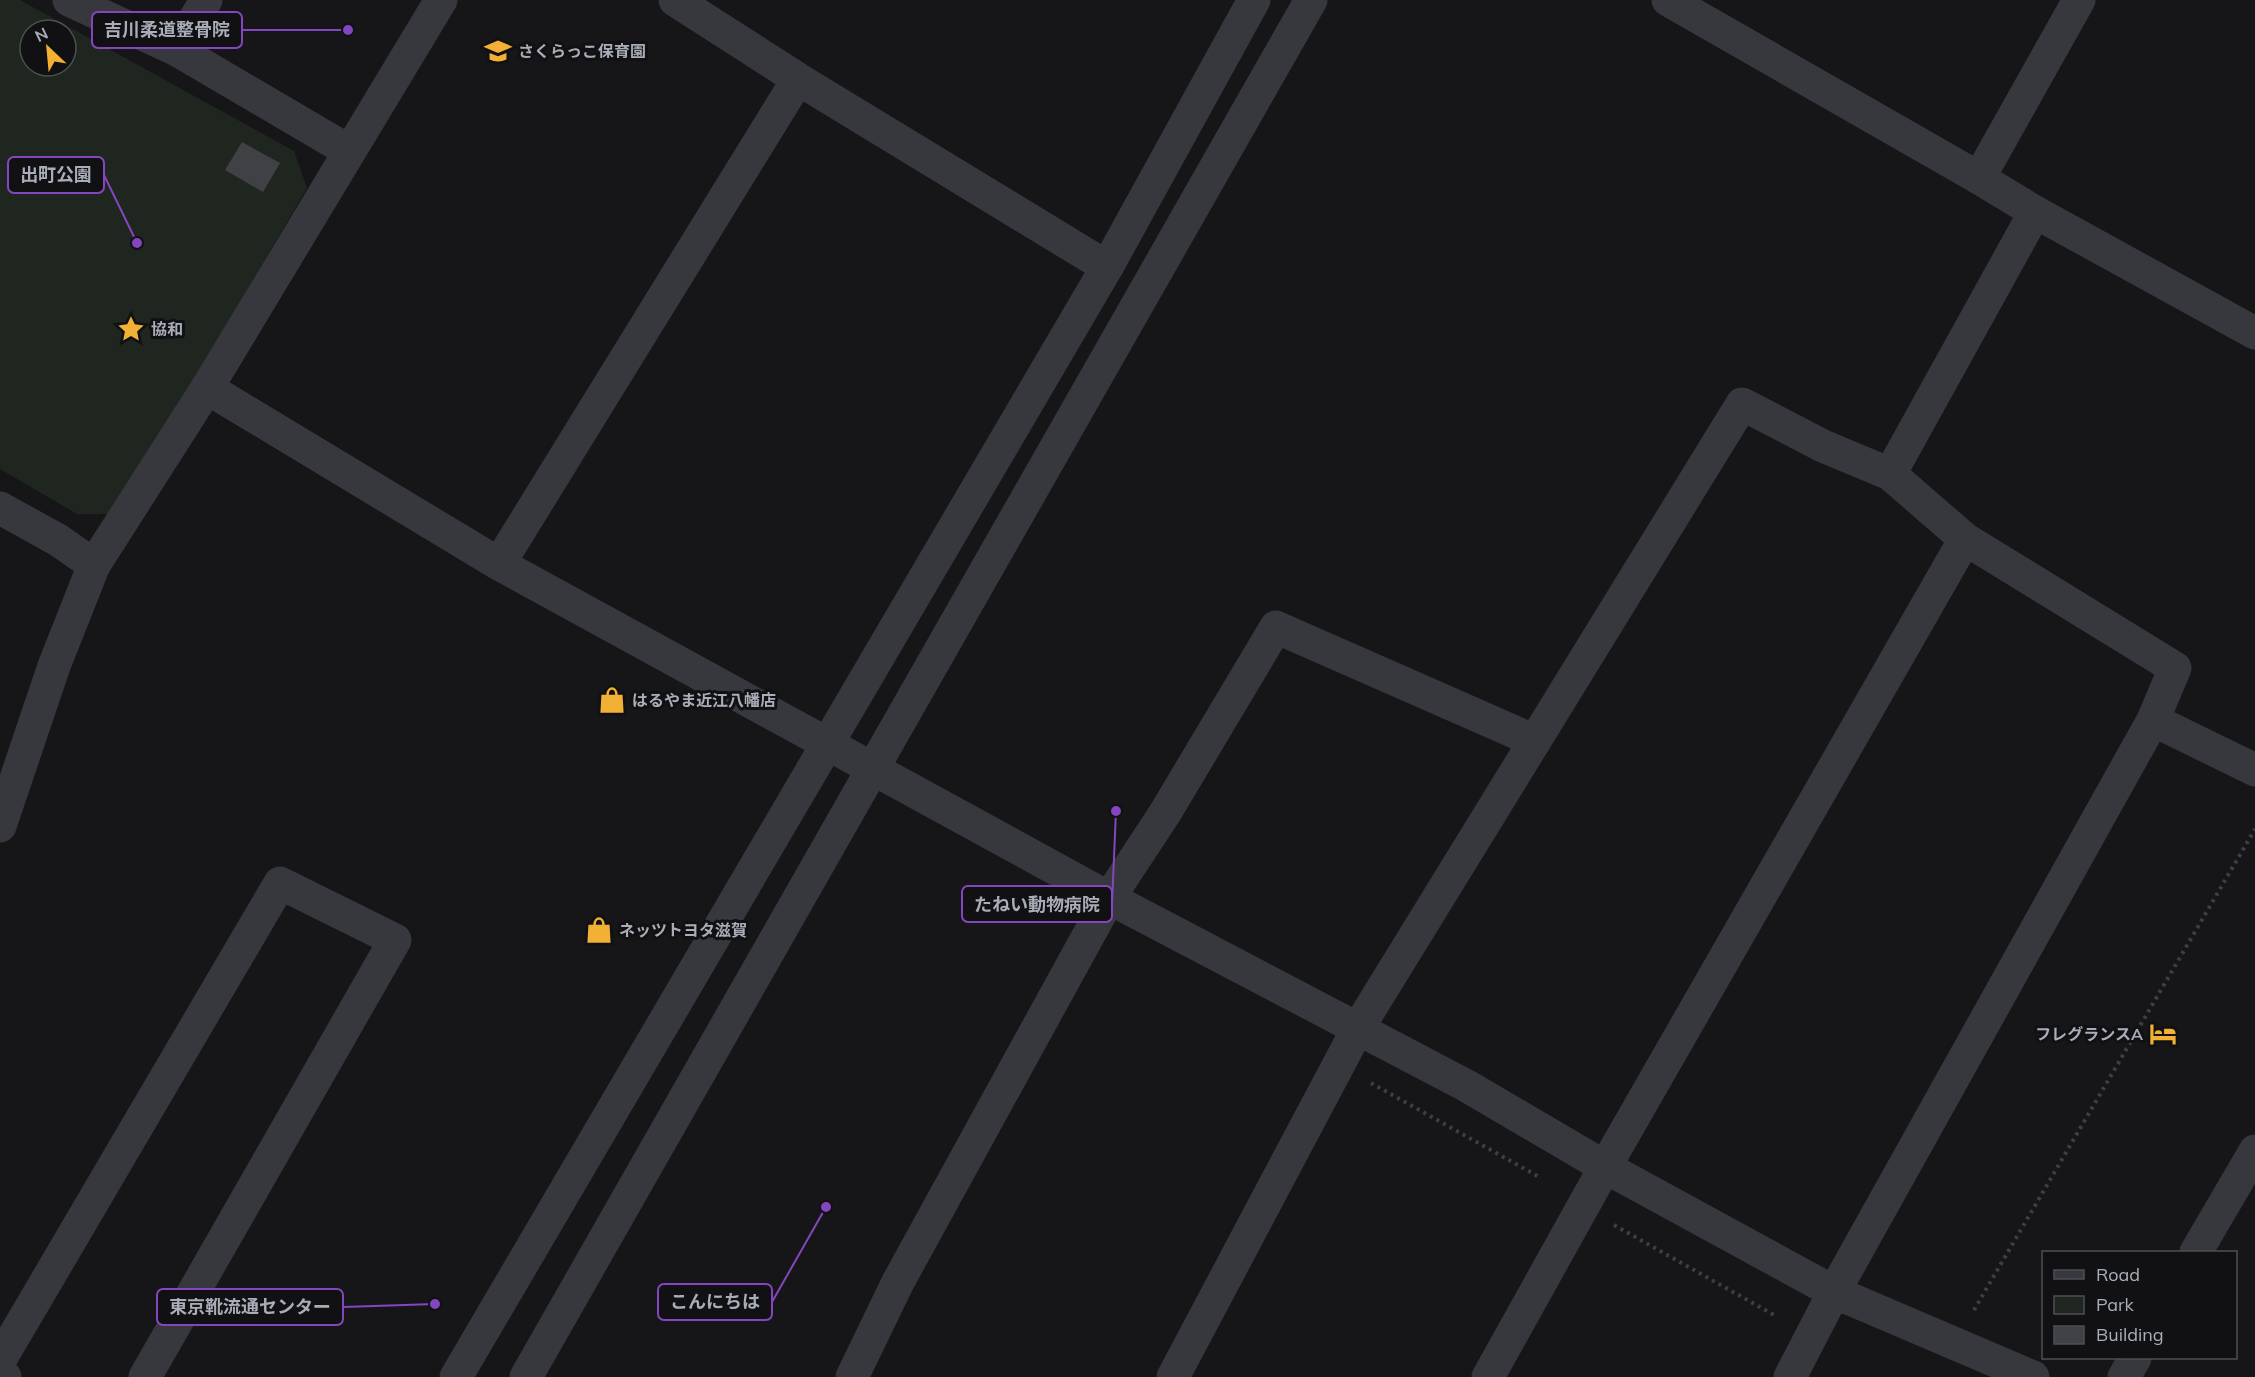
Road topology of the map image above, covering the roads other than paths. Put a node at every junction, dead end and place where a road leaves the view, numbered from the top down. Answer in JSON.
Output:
{"nodes":[{"id":1,"x":69,"y":0,"type":"edge"},
{"id":2,"x":206,"y":0,"type":"edge"},
{"id":3,"x":441,"y":0,"type":"edge"},
{"id":4,"x":675,"y":0,"type":"edge"},
{"id":5,"x":1254,"y":0,"type":"edge"},
{"id":6,"x":1311,"y":0,"type":"edge"},
{"id":7,"x":1668,"y":0,"type":"edge"},
{"id":8,"x":2079,"y":0,"type":"edge"},
{"id":9,"x":177,"y":50,"type":"junction"},
{"id":10,"x":798,"y":79,"type":"junction"},
{"id":11,"x":349,"y":151,"type":"junction"},
{"id":12,"x":1979,"y":178,"type":"junction"},
{"id":13,"x":2035,"y":212,"type":"junction"},
{"id":14,"x":1107,"y":267,"type":"junction"},
{"id":15,"x":2255,"y":333,"type":"edge"},
{"id":16,"x":207,"y":388,"type":"junction"},
{"id":17,"x":1890,"y":474,"type":"junction"},
{"id":18,"x":0,"y":508,"type":"edge"},
{"id":19,"x":1965,"y":539,"type":"junction"},
{"id":20,"x":499,"y":564,"type":"junction"},
{"id":21,"x":94,"y":565,"type":"junction"},
{"id":22,"x":2153,"y":720,"type":"junction"},
{"id":23,"x":1534,"y":741,"type":"junction"},
{"id":24,"x":825,"y":744,"type":"junction"},
{"id":25,"x":873,"y":769,"type":"junction"},
{"id":26,"x":2255,"y":770,"type":"edge"},
{"id":27,"x":0,"y":826,"type":"edge"},
{"id":28,"x":1109,"y":898,"type":"junction"},
{"id":29,"x":1357,"y":1030,"type":"junction"},
{"id":30,"x":2255,"y":1151,"type":"edge"},
{"id":31,"x":1605,"y":1167,"type":"junction"},
{"id":32,"x":2197,"y":1251,"type":"edge"},
{"id":33,"x":1833,"y":1292,"type":"junction"},
{"id":34,"x":2134,"y":1359,"type":"edge"},
{"id":35,"x":0,"y":1360,"type":"edge"},
{"id":36,"x":0,"y":1374,"type":"edge"},
{"id":37,"x":5,"y":1377,"type":"edge"},
{"id":38,"x":144,"y":1377,"type":"edge"},
{"id":39,"x":456,"y":1377,"type":"edge"},
{"id":40,"x":526,"y":1377,"type":"edge"},
{"id":41,"x":852,"y":1377,"type":"edge"},
{"id":42,"x":1173,"y":1377,"type":"edge"},
{"id":43,"x":1488,"y":1377,"type":"edge"},
{"id":44,"x":1790,"y":1377,"type":"edge"},
{"id":45,"x":2033,"y":1377,"type":"edge"},
{"id":46,"x":2124,"y":1377,"type":"edge"}],
"edges":[{"from":1,"to":9,"type":"street"},
{"from":2,"to":9,"type":"street"},
{"from":3,"to":11,"type":"street"},
{"from":4,"to":10,"type":"street"},
{"from":5,"to":14,"type":"street"},
{"from":6,"to":25,"type":"street"},
{"from":7,"to":12,"type":"street"},
{"from":8,"to":12,"type":"street"},
{"from":9,"to":11,"type":"street"},
{"from":10,"to":14,"type":"street"},
{"from":10,"to":20,"type":"street"},
{"from":11,"to":16,"type":"street"},
{"from":12,"to":13,"type":"street"},
{"from":13,"to":15,"type":"street"},
{"from":13,"to":17,"type":"street"},
{"from":14,"to":24,"type":"street"},
{"from":16,"to":20,"type":"street"},
{"from":16,"to":21,"type":"street"},
{"from":17,"to":19,"type":"street"},
{"from":17,"to":23,"type":"street"},
{"from":18,"to":21,"type":"street"},
{"from":19,"to":22,"type":"street"},
{"from":19,"to":31,"type":"street"},
{"from":20,"to":24,"type":"street"},
{"from":21,"to":27,"type":"street"},
{"from":22,"to":26,"type":"street"},
{"from":22,"to":33,"type":"street"},
{"from":23,"to":28,"type":"street"},
{"from":23,"to":29,"type":"street"},
{"from":24,"to":25,"type":"street"},
{"from":24,"to":39,"type":"street"},
{"from":25,"to":28,"type":"street"},
{"from":25,"to":40,"type":"street"},
{"from":28,"to":29,"type":"street"},
{"from":28,"to":41,"type":"street"},
{"from":29,"to":31,"type":"street"},
{"from":29,"to":42,"type":"street"},
{"from":30,"to":32,"type":"street"},
{"from":31,"to":33,"type":"street"},
{"from":31,"to":43,"type":"street"},
{"from":33,"to":44,"type":"street"},
{"from":33,"to":45,"type":"street"},
{"from":34,"to":46,"type":"street"},
{"from":35,"to":38,"type":"street"},
{"from":36,"to":37,"type":"street"}]}
